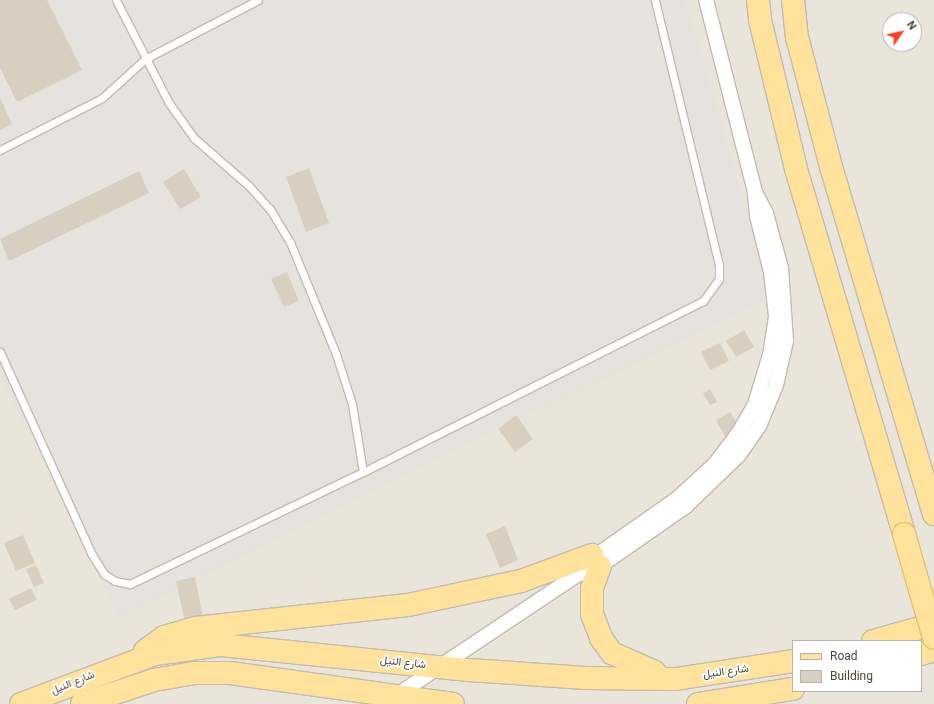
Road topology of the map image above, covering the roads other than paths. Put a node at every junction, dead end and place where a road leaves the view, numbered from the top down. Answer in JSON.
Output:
{"nodes":[{"id":1,"x":116,"y":0,"type":"edge"},
{"id":2,"x":258,"y":0,"type":"edge"},
{"id":3,"x":655,"y":0,"type":"edge"},
{"id":4,"x":706,"y":0,"type":"edge"},
{"id":5,"x":758,"y":0,"type":"edge"},
{"id":6,"x":793,"y":0,"type":"edge"},
{"id":7,"x":808,"y":0,"type":"edge"},
{"id":8,"x":797,"y":37,"type":"junction"},
{"id":9,"x":145,"y":59,"type":"junction"},
{"id":10,"x":0,"y":150,"type":"edge"},
{"id":11,"x":0,"y":352,"type":"edge"},
{"id":12,"x":363,"y":472,"type":"junction"},
{"id":13,"x":934,"y":514,"type":"edge"},
{"id":14,"x":596,"y":561,"type":"junction"},
{"id":15,"x":934,"y":624,"type":"edge"},
{"id":16,"x":934,"y":638,"type":"edge"},
{"id":17,"x":877,"y":640,"type":"edge"},
{"id":18,"x":934,"y":650,"type":"edge"},
{"id":19,"x":922,"y":654,"type":"edge"},
{"id":20,"x":792,"y":661,"type":"edge"},
{"id":21,"x":127,"y":663,"type":"junction"},
{"id":22,"x":437,"y":667,"type":"junction"},
{"id":23,"x":676,"y":679,"type":"junction"},
{"id":24,"x":792,"y":689,"type":"edge"},
{"id":25,"x":394,"y":696,"type":"junction"},
{"id":26,"x":21,"y":704,"type":"edge"},
{"id":27,"x":82,"y":704,"type":"edge"},
{"id":28,"x":453,"y":704,"type":"edge"},
{"id":29,"x":698,"y":704,"type":"edge"}],
"edges":[{"from":1,"to":9,"type":"lane"},
{"from":2,"to":9,"type":"lane"},
{"from":3,"to":12,"type":"lane"},
{"from":4,"to":14,"type":"street"},
{"from":5,"to":16,"type":"main road","bridge":true},
{"from":6,"to":8,"type":"main road"},
{"from":7,"to":8,"type":"main road"},
{"from":8,"to":13,"type":"main road"},
{"from":9,"to":10,"type":"lane"},
{"from":9,"to":12,"type":"lane"},
{"from":11,"to":12,"type":"lane"},
{"from":14,"to":21,"type":"main road"},
{"from":14,"to":22,"type":"street"},
{"from":14,"to":23,"type":"main road"},
{"from":15,"to":17,"type":"main road"},
{"from":18,"to":19,"type":"main road"},
{"from":20,"to":23,"type":"main road","name":"شارع النيل"},
{"from":21,"to":22,"type":"main road","name":"شارع النيل"},
{"from":21,"to":26,"type":"main road","name":"شارع النيل"},
{"from":22,"to":23,"type":"main road","name":"شارع النيل"},
{"from":22,"to":25,"type":"street"},
{"from":24,"to":29,"type":"main road"},
{"from":25,"to":27,"type":"main road","name":"شارع النيل"},
{"from":25,"to":28,"type":"main road","name":"شارع النيل"}]}
